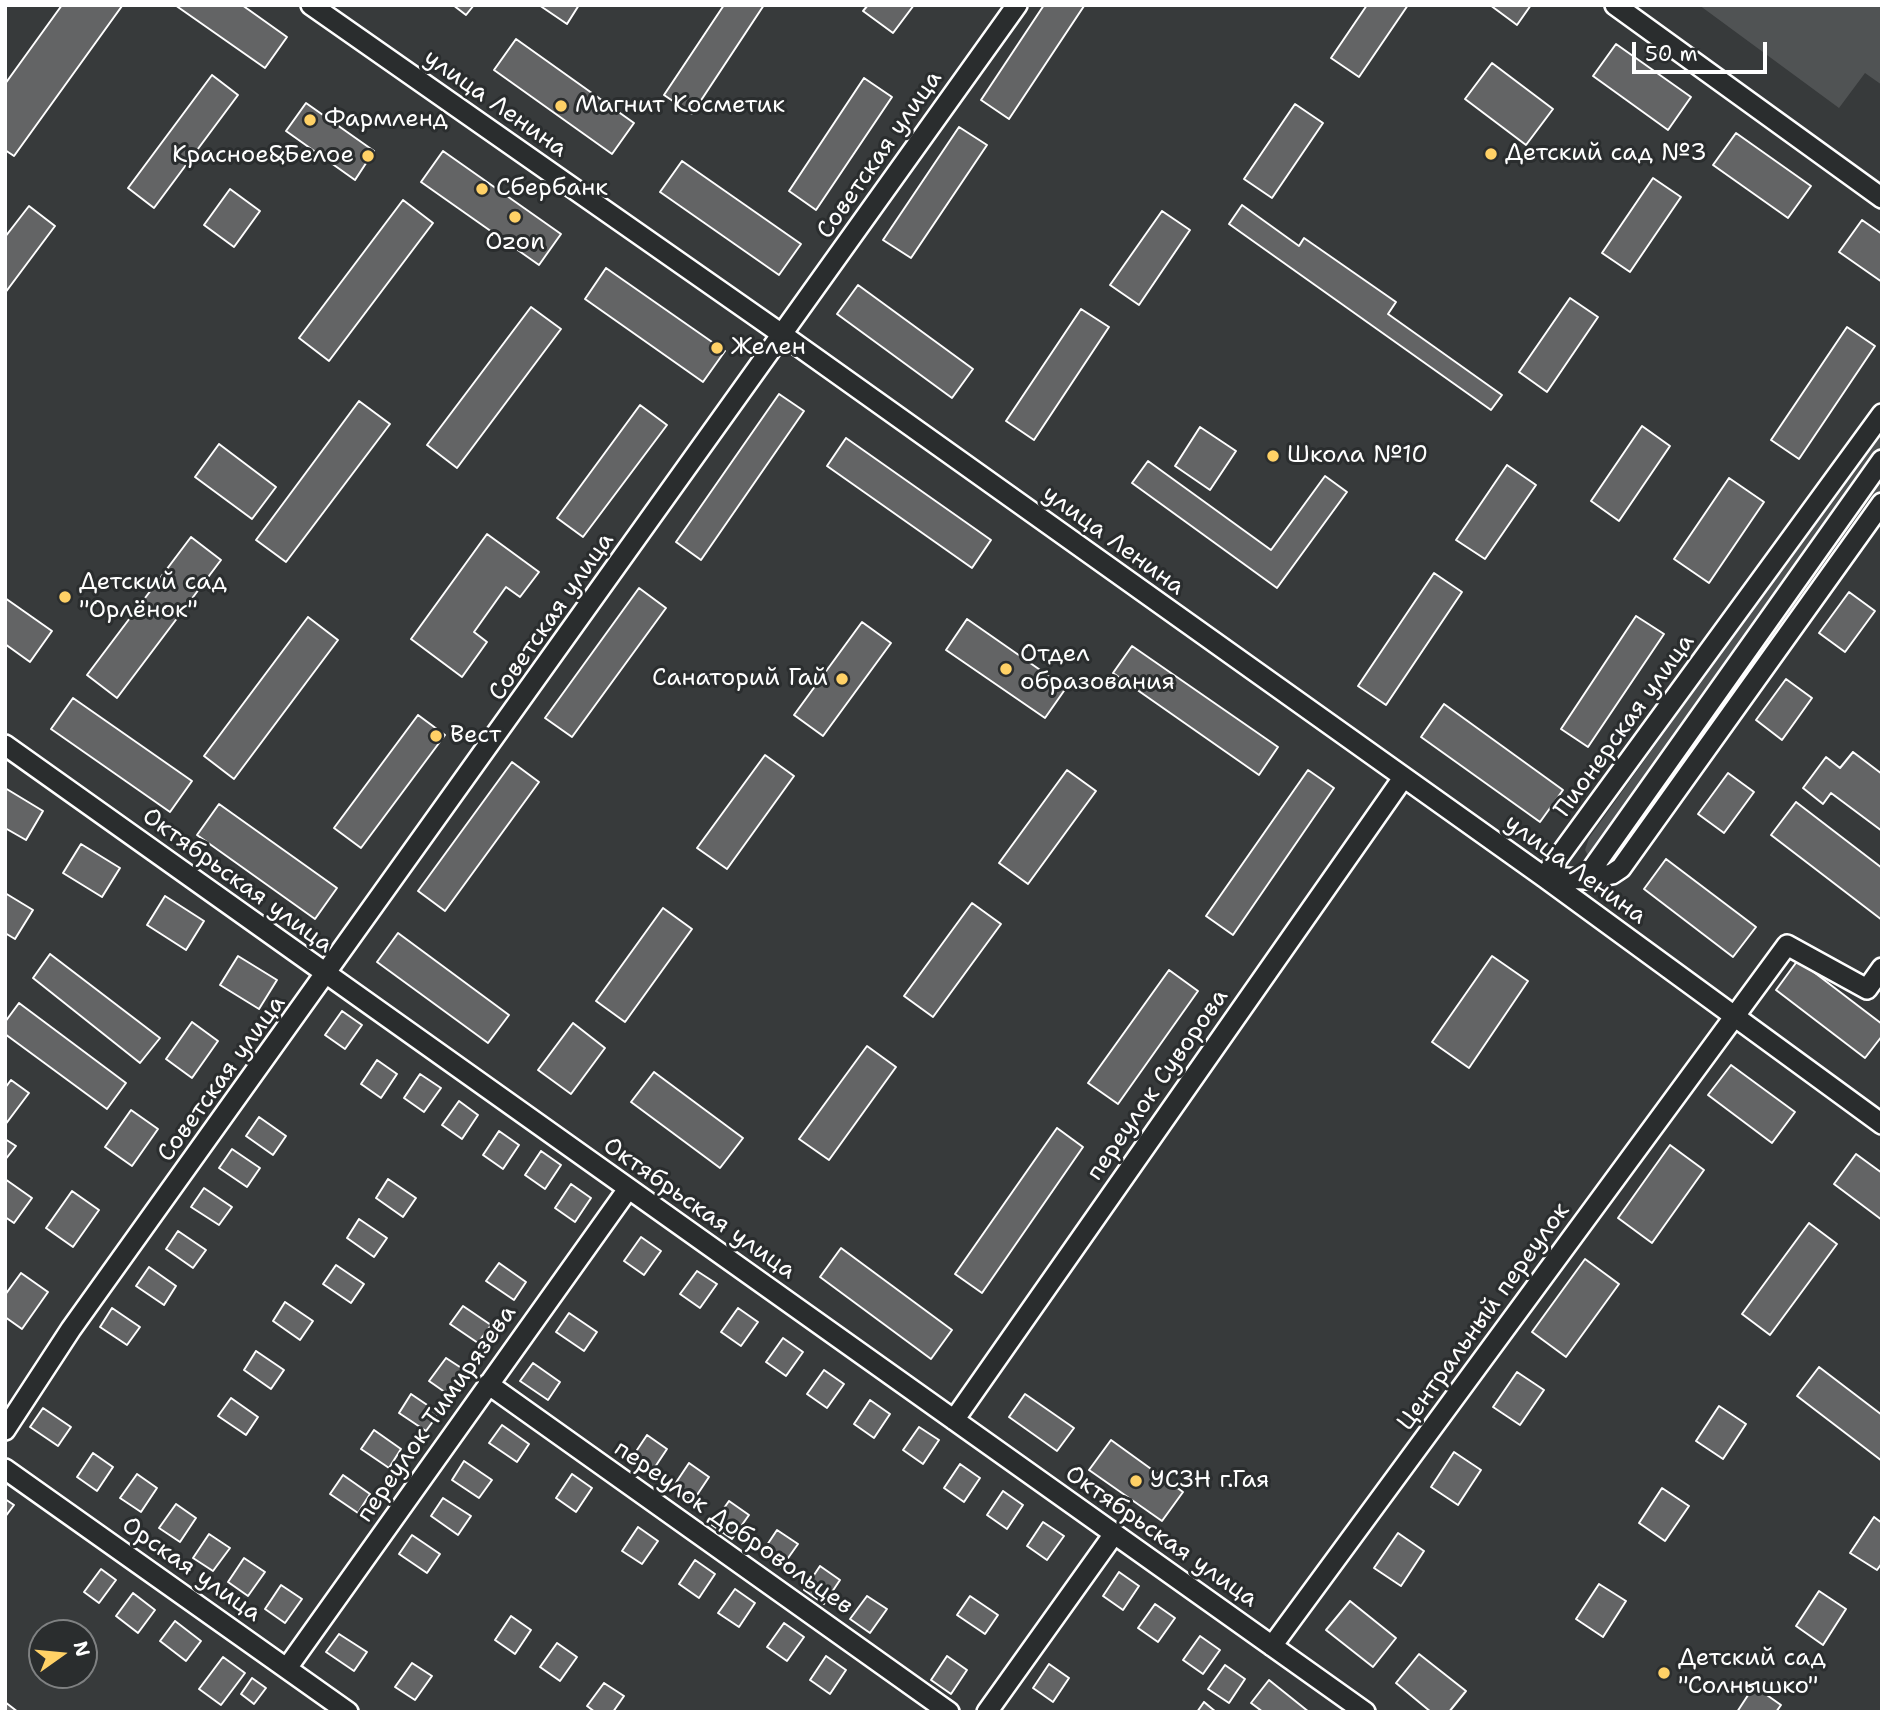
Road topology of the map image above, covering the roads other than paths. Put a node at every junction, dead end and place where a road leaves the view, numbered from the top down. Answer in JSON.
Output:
{"nodes":[{"id":1,"x":311,"y":5,"type":"edge"},
{"id":2,"x":1017,"y":5,"type":"edge"},
{"id":3,"x":1615,"y":5,"type":"edge"},
{"id":4,"x":1882,"y":198,"type":"edge"},
{"id":5,"x":783,"y":335,"type":"junction"},
{"id":6,"x":1882,"y":414,"type":"edge"},
{"id":7,"x":1882,"y":460,"type":"edge"},
{"id":8,"x":1882,"y":503,"type":"edge"},
{"id":9,"x":5,"y":745,"type":"edge"},
{"id":10,"x":1403,"y":778,"type":"junction"},
{"id":11,"x":1544,"y":877,"type":"junction"},
{"id":12,"x":1584,"y":879,"type":"junction"},
{"id":13,"x":1882,"y":968,"type":"edge"},
{"id":14,"x":327,"y":976,"type":"junction"},
{"id":15,"x":1735,"y":1017,"type":"junction"},
{"id":16,"x":1882,"y":1124,"type":"edge"},
{"id":17,"x":628,"y":1189,"type":"junction"},
{"id":18,"x":488,"y":1384,"type":"junction"},
{"id":19,"x":954,"y":1420,"type":"junction"},
{"id":20,"x":5,"y":1430,"type":"edge"},
{"id":21,"x":5,"y":1469,"type":"edge"},
{"id":22,"x":1114,"y":1534,"type":"junction"},
{"id":23,"x":1272,"y":1646,"type":"junction"},
{"id":24,"x":287,"y":1668,"type":"junction"},
{"id":25,"x":348,"y":1712,"type":"edge"},
{"id":26,"x":950,"y":1712,"type":"edge"},
{"id":27,"x":987,"y":1712,"type":"edge"},
{"id":28,"x":1365,"y":1712,"type":"edge"}],
"edges":[{"from":1,"to":5,"type":"street","name":"улица Ленина"},
{"from":2,"to":5,"type":"street","name":"Советская улица"},
{"from":3,"to":4,"type":"street"},
{"from":5,"to":10,"type":"street","name":"улица Ленина"},
{"from":5,"to":14,"type":"street","name":"Советская улица"},
{"from":6,"to":11,"type":"street","name":"Пионерская улица"},
{"from":7,"to":12,"type":"street"},
{"from":8,"to":12,"type":"street"},
{"from":9,"to":14,"type":"street","name":"Октябрьская улица"},
{"from":10,"to":11,"type":"street","name":"улица Ленина"},
{"from":10,"to":19,"type":"street","name":"переулок Суворова"},
{"from":11,"to":12,"type":"street"},
{"from":11,"to":15,"type":"street","name":"улица Ленина"},
{"from":13,"to":15,"type":"street","name":"Центральный переулок"},
{"from":14,"to":17,"type":"street","name":"Октябрьская улица"},
{"from":14,"to":20,"type":"street","name":"Советская улица"},
{"from":15,"to":16,"type":"street","name":"улица Ленина"},
{"from":15,"to":23,"type":"street","name":"Центральный переулок"},
{"from":17,"to":18,"type":"street","name":"переулок Тимирязева"},
{"from":17,"to":19,"type":"street","name":"Октябрьская улица"},
{"from":18,"to":24,"type":"street","name":"переулок Тимирязева"},
{"from":18,"to":26,"type":"street","name":"переулок Добровольцев"},
{"from":19,"to":22,"type":"street","name":"Октябрьская улица"},
{"from":21,"to":24,"type":"street","name":"Орская улица"},
{"from":22,"to":23,"type":"street","name":"Октябрьская улица"},
{"from":22,"to":27,"type":"street"},
{"from":23,"to":28,"type":"street","name":"Октябрьская улица"},
{"from":24,"to":25,"type":"street","name":"Орская улица"}]}
